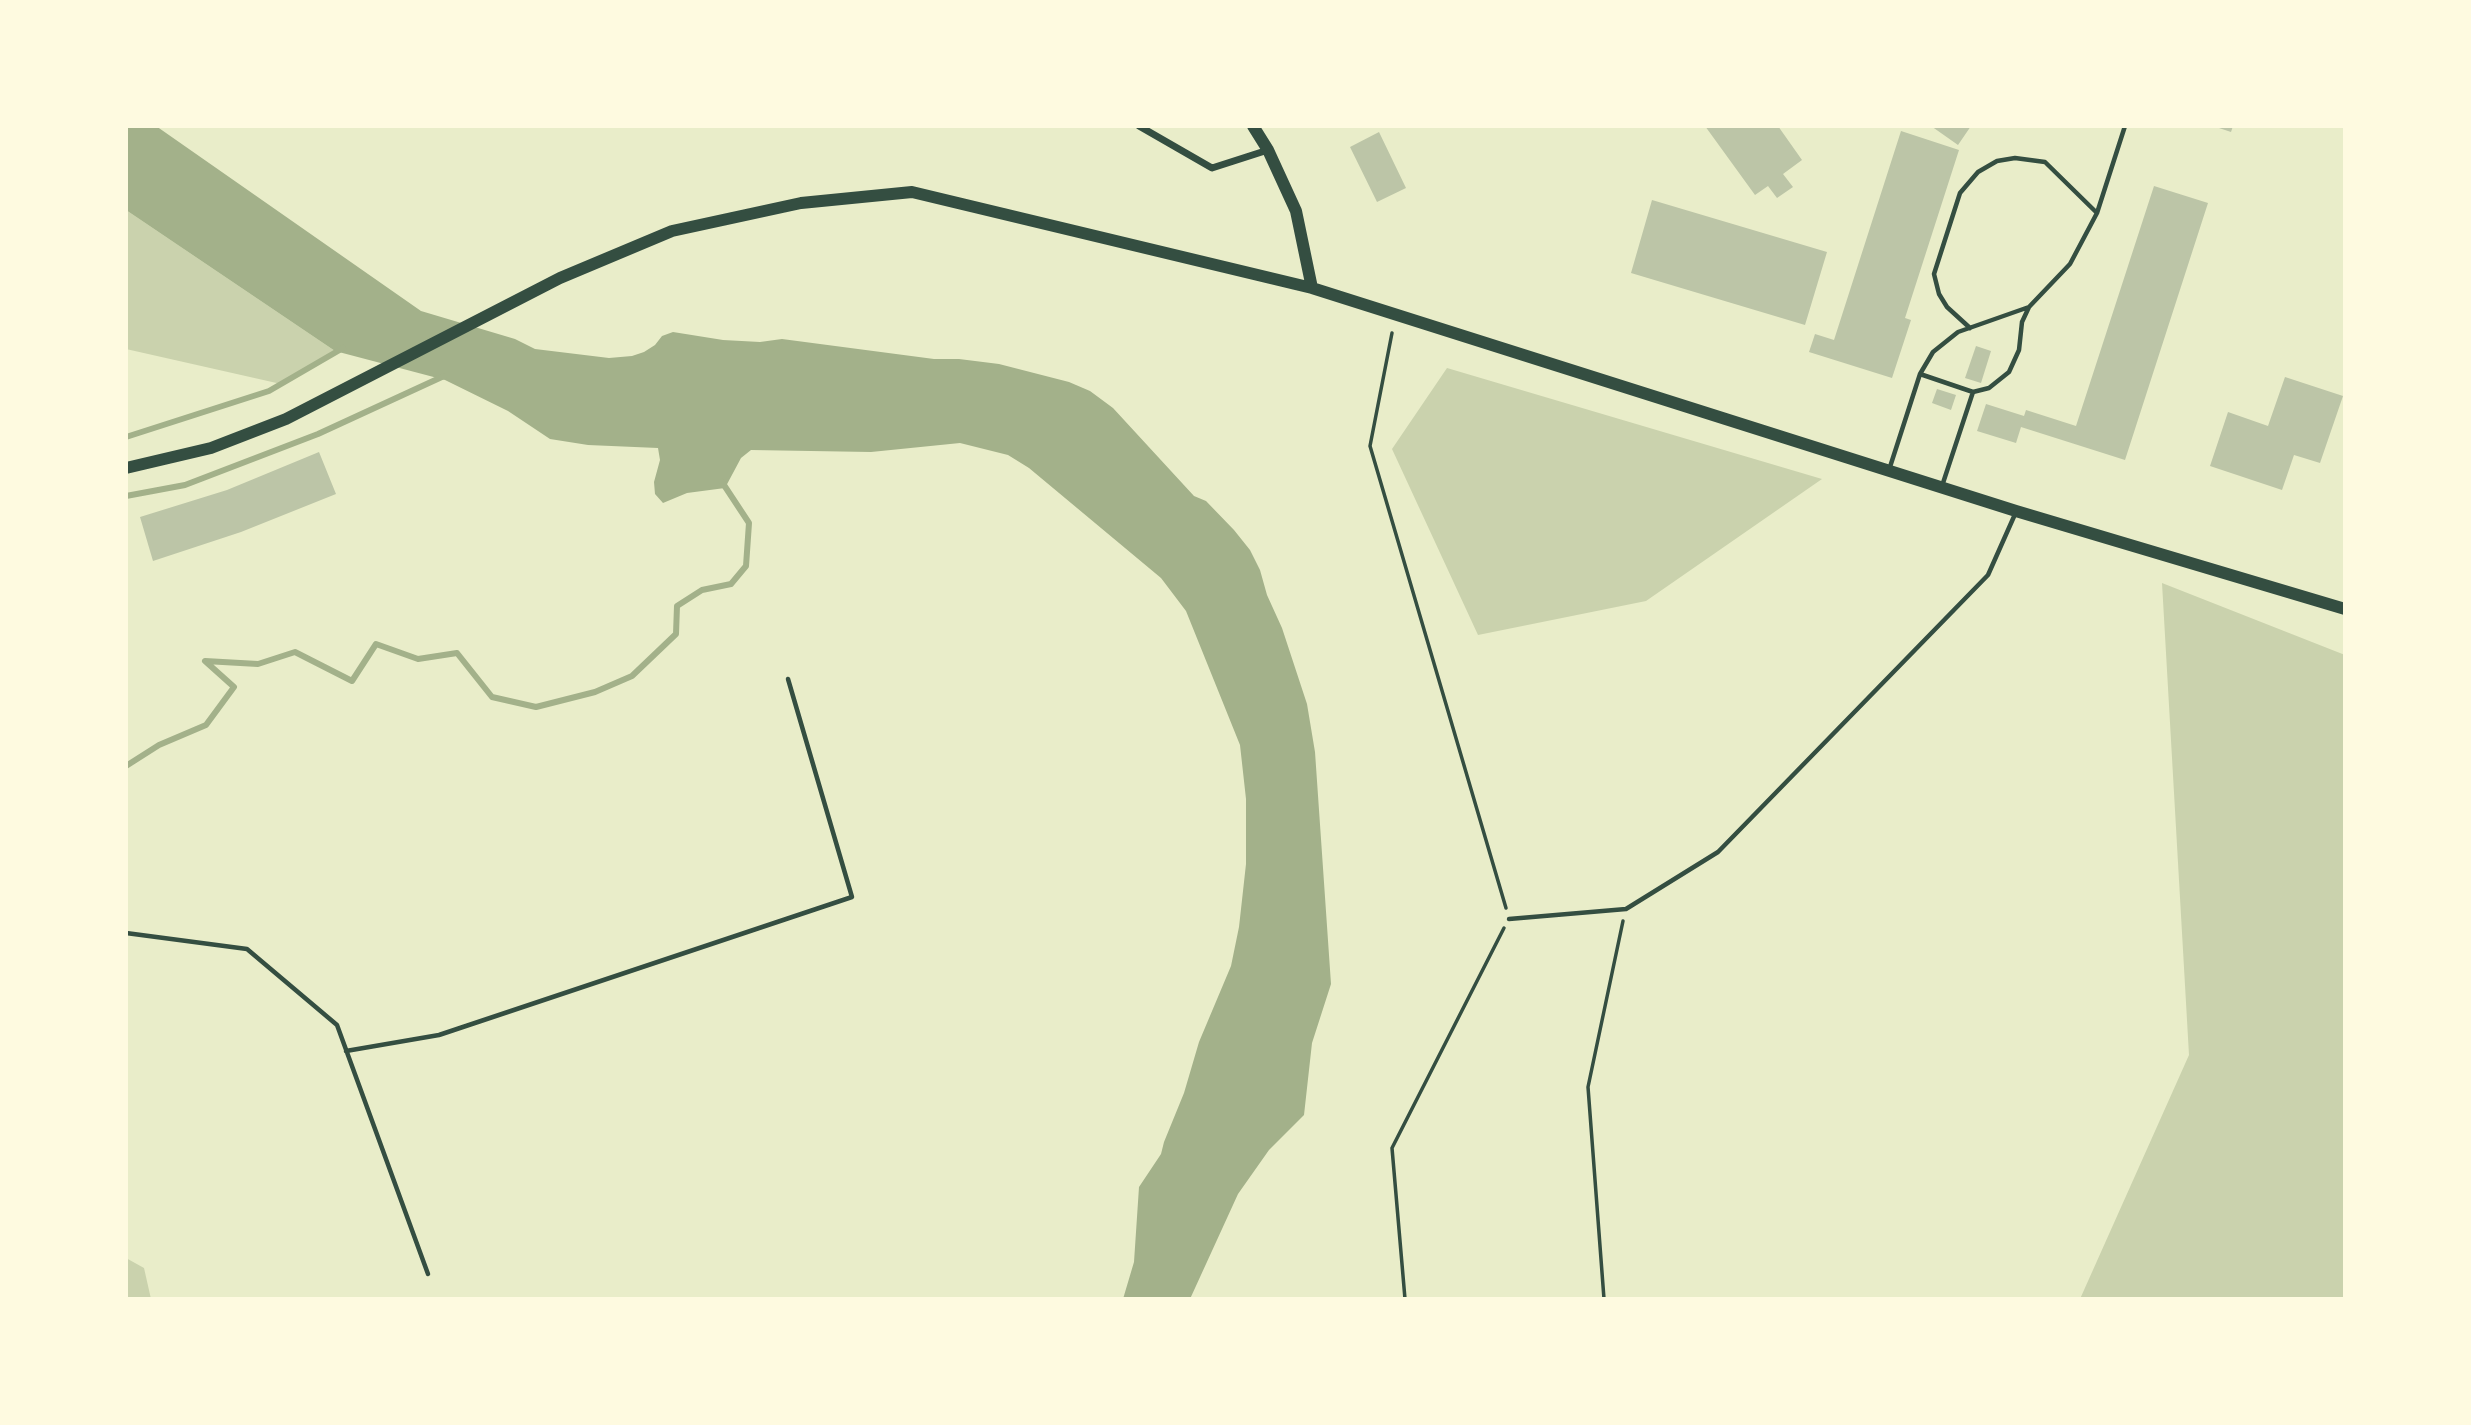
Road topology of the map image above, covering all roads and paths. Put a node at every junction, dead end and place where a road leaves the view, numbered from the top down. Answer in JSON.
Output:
{"nodes":[{"id":1,"x":1139,"y":126,"type":"edge"},
{"id":2,"x":1253,"y":126,"type":"edge"},
{"id":3,"x":2125,"y":126,"type":"edge"},
{"id":4,"x":1268,"y":150,"type":"junction"},
{"id":5,"x":2097,"y":213,"type":"junction"},
{"id":6,"x":1312,"y":288,"type":"junction"},
{"id":7,"x":2029,"y":307,"type":"junction"},
{"id":8,"x":1970,"y":328,"type":"junction"},
{"id":9,"x":1392,"y":333,"type":"dead end"},
{"id":10,"x":1920,"y":374,"type":"junction"},
{"id":11,"x":1973,"y":392,"type":"junction"},
{"id":12,"x":126,"y":468,"type":"edge"},
{"id":13,"x":1889,"y":470,"type":"junction"},
{"id":14,"x":1942,"y":487,"type":"junction"},
{"id":15,"x":2017,"y":511,"type":"junction"},
{"id":16,"x":2345,"y":609,"type":"edge"},
{"id":17,"x":788,"y":679,"type":"dead end"},
{"id":18,"x":1626,"y":909,"type":"junction"},
{"id":19,"x":1509,"y":919,"type":"junction"},
{"id":20,"x":126,"y":933,"type":"edge"},
{"id":21,"x":346,"y":1051,"type":"junction"},
{"id":22,"x":428,"y":1274,"type":"dead end"},
{"id":23,"x":1405,"y":1299,"type":"edge"},
{"id":24,"x":1604,"y":1299,"type":"edge"}],
"edges":[{"from":1,"to":4,"type":"street"},
{"from":2,"to":4,"type":"street"},
{"from":3,"to":5,"type":"lane"},
{"from":4,"to":6,"type":"street"},
{"from":5,"to":7,"type":"lane"},
{"from":5,"to":8,"type":"lane"},
{"from":6,"to":12,"type":"street"},
{"from":6,"to":13,"type":"street"},
{"from":7,"to":8,"type":"lane"},
{"from":7,"to":11,"type":"lane"},
{"from":8,"to":10,"type":"lane"},
{"from":9,"to":19,"type":"path"},
{"from":10,"to":11,"type":"lane"},
{"from":10,"to":13,"type":"lane"},
{"from":11,"to":14,"type":"lane"},
{"from":13,"to":14,"type":"street"},
{"from":14,"to":15,"type":"street"},
{"from":15,"to":16,"type":"street"},
{"from":15,"to":18,"type":"lane"},
{"from":17,"to":21,"type":"lane"},
{"from":18,"to":19,"type":"lane"},
{"from":18,"to":24,"type":"path"},
{"from":19,"to":23,"type":"path"},
{"from":20,"to":21,"type":"lane"},
{"from":21,"to":22,"type":"lane"}]}
